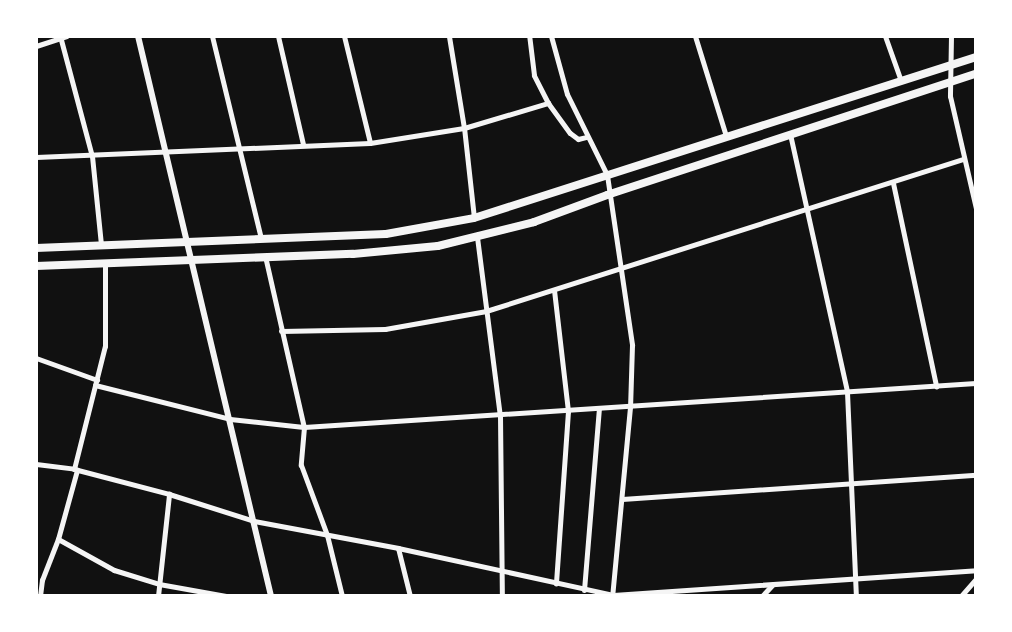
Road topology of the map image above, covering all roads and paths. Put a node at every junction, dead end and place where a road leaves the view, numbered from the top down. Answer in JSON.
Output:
{"nodes":[{"id":1,"x":138,"y":36,"type":"edge"},
{"id":2,"x":212,"y":36,"type":"edge"},
{"id":3,"x":278,"y":36,"type":"edge"},
{"id":4,"x":344,"y":36,"type":"edge"},
{"id":5,"x":449,"y":36,"type":"edge"},
{"id":6,"x":529,"y":36,"type":"edge"},
{"id":7,"x":551,"y":36,"type":"edge"},
{"id":8,"x":695,"y":36,"type":"edge"},
{"id":9,"x":885,"y":36,"type":"edge"},
{"id":10,"x":951,"y":36,"type":"edge"},
{"id":11,"x":62,"y":37,"type":"edge"},
{"id":12,"x":36,"y":46,"type":"edge"},
{"id":13,"x":976,"y":57,"type":"edge"},
{"id":14,"x":950,"y":65,"type":"junction"},
{"id":15,"x":976,"y":74,"type":"edge"},
{"id":16,"x":901,"y":81,"type":"junction"},
{"id":17,"x":950,"y":83,"type":"junction"},
{"id":18,"x":548,"y":102,"type":"junction"},
{"id":19,"x":464,"y":128,"type":"junction"},
{"id":20,"x":790,"y":134,"type":"junction"},
{"id":21,"x":726,"y":136,"type":"junction"},
{"id":22,"x":586,"y":137,"type":"junction"},
{"id":23,"x":370,"y":143,"type":"junction"},
{"id":24,"x":303,"y":144,"type":"junction"},
{"id":25,"x":239,"y":148,"type":"junction"},
{"id":26,"x":166,"y":153,"type":"junction"},
{"id":27,"x":92,"y":156,"type":"junction"},
{"id":28,"x":36,"y":157,"type":"edge"},
{"id":29,"x":963,"y":159,"type":"junction"},
{"id":30,"x":607,"y":175,"type":"junction"},
{"id":31,"x":893,"y":183,"type":"junction"},
{"id":32,"x":607,"y":195,"type":"junction"},
{"id":33,"x":976,"y":209,"type":"edge"},
{"id":34,"x":806,"y":211,"type":"junction"},
{"id":35,"x":474,"y":218,"type":"junction"},
{"id":36,"x":477,"y":237,"type":"junction"},
{"id":37,"x":261,"y":238,"type":"junction"},
{"id":38,"x":187,"y":242,"type":"junction"},
{"id":39,"x":101,"y":245,"type":"junction"},
{"id":40,"x":36,"y":248,"type":"edge"},
{"id":41,"x":265,"y":256,"type":"junction"},
{"id":42,"x":192,"y":259,"type":"junction"},
{"id":43,"x":105,"y":264,"type":"junction"},
{"id":44,"x":36,"y":266,"type":"edge"},
{"id":45,"x":622,"y":268,"type":"junction"},
{"id":46,"x":554,"y":290,"type":"junction"},
{"id":47,"x":486,"y":311,"type":"junction"},
{"id":48,"x":281,"y":331,"type":"junction"},
{"id":49,"x":36,"y":358,"type":"edge"},
{"id":50,"x":96,"y":383,"type":"junction"},
{"id":51,"x":976,"y":383,"type":"edge"},
{"id":52,"x":936,"y":386,"type":"junction"},
{"id":53,"x":847,"y":392,"type":"junction"},
{"id":54,"x":630,"y":407,"type":"junction"},
{"id":55,"x":600,"y":409,"type":"junction"},
{"id":56,"x":568,"y":411,"type":"junction"},
{"id":57,"x":500,"y":416,"type":"junction"},
{"id":58,"x":230,"y":419,"type":"junction"},
{"id":59,"x":304,"y":427,"type":"junction"},
{"id":60,"x":36,"y":464,"type":"edge"},
{"id":61,"x":75,"y":470,"type":"junction"},
{"id":62,"x":976,"y":475,"type":"edge"},
{"id":63,"x":850,"y":485,"type":"junction"},
{"id":64,"x":169,"y":494,"type":"junction"},
{"id":65,"x":622,"y":499,"type":"junction"},
{"id":66,"x":254,"y":522,"type":"junction"},
{"id":67,"x":327,"y":535,"type":"junction"},
{"id":68,"x":58,"y":539,"type":"junction"},
{"id":69,"x":398,"y":548,"type":"junction"},
{"id":70,"x":976,"y":570,"type":"edge"},
{"id":71,"x":502,"y":573,"type":"junction"},
{"id":72,"x":854,"y":578,"type":"junction"},
{"id":73,"x":976,"y":579,"type":"edge"},
{"id":74,"x":159,"y":584,"type":"junction"},
{"id":75,"x":556,"y":584,"type":"junction"},
{"id":76,"x":773,"y":584,"type":"junction"},
{"id":77,"x":584,"y":590,"type":"junction"},
{"id":78,"x":218,"y":595,"type":"edge"},
{"id":79,"x":40,"y":596,"type":"edge"},
{"id":80,"x":158,"y":596,"type":"edge"},
{"id":81,"x":226,"y":596,"type":"edge"},
{"id":82,"x":271,"y":596,"type":"edge"},
{"id":83,"x":342,"y":596,"type":"edge"},
{"id":84,"x":410,"y":596,"type":"edge"},
{"id":85,"x":502,"y":596,"type":"edge"},
{"id":86,"x":613,"y":596,"type":"edge"},
{"id":87,"x":762,"y":596,"type":"edge"},
{"id":88,"x":856,"y":596,"type":"edge"},
{"id":89,"x":961,"y":596,"type":"edge"}],
"edges":[{"from":1,"to":26,"type":"street"},
{"from":2,"to":25,"type":"street"},
{"from":3,"to":24,"type":"street"},
{"from":4,"to":23,"type":"street"},
{"from":5,"to":19,"type":"street"},
{"from":6,"to":18,"type":"street"},
{"from":7,"to":22,"type":"street"},
{"from":8,"to":21,"type":"street"},
{"from":9,"to":16,"type":"street"},
{"from":10,"to":14,"type":"street"},
{"from":11,"to":12,"type":"street"},
{"from":11,"to":27,"type":"street"},
{"from":13,"to":14,"type":"main road"},
{"from":14,"to":16,"type":"main road"},
{"from":14,"to":17,"type":"street"},
{"from":15,"to":17,"type":"main road"},
{"from":16,"to":21,"type":"main road"},
{"from":17,"to":20,"type":"main road"},
{"from":17,"to":29,"type":"street"},
{"from":18,"to":19,"type":"street"},
{"from":18,"to":22,"type":"street"},
{"from":19,"to":23,"type":"street"},
{"from":19,"to":35,"type":"street"},
{"from":20,"to":32,"type":"main road"},
{"from":20,"to":34,"type":"street"},
{"from":21,"to":30,"type":"main road"},
{"from":22,"to":30,"type":"street"},
{"from":23,"to":24,"type":"street"},
{"from":24,"to":25,"type":"street"},
{"from":25,"to":26,"type":"street"},
{"from":25,"to":37,"type":"street"},
{"from":26,"to":27,"type":"street"},
{"from":26,"to":38,"type":"street"},
{"from":27,"to":28,"type":"street"},
{"from":27,"to":39,"type":"street"},
{"from":29,"to":31,"type":"street"},
{"from":29,"to":33,"type":"street"},
{"from":30,"to":32,"type":"street"},
{"from":30,"to":35,"type":"main road"},
{"from":31,"to":34,"type":"street"},
{"from":31,"to":52,"type":"street"},
{"from":32,"to":36,"type":"main road"},
{"from":32,"to":45,"type":"street"},
{"from":34,"to":45,"type":"street"},
{"from":34,"to":53,"type":"street"},
{"from":35,"to":37,"type":"main road"},
{"from":36,"to":41,"type":"main road"},
{"from":36,"to":47,"type":"street"},
{"from":37,"to":38,"type":"main road"},
{"from":38,"to":39,"type":"main road"},
{"from":38,"to":42,"type":"street"},
{"from":39,"to":40,"type":"main road"},
{"from":41,"to":42,"type":"main road"},
{"from":41,"to":48,"type":"street"},
{"from":42,"to":43,"type":"main road"},
{"from":42,"to":58,"type":"street"},
{"from":43,"to":44,"type":"main road"},
{"from":43,"to":50,"type":"street"},
{"from":45,"to":46,"type":"street"},
{"from":45,"to":54,"type":"street"},
{"from":46,"to":47,"type":"street"},
{"from":46,"to":56,"type":"street"},
{"from":47,"to":48,"type":"street"},
{"from":47,"to":57,"type":"street"},
{"from":48,"to":59,"type":"street"},
{"from":49,"to":50,"type":"street"},
{"from":50,"to":58,"type":"street"},
{"from":50,"to":61,"type":"street"},
{"from":51,"to":52,"type":"street"},
{"from":52,"to":53,"type":"street"},
{"from":53,"to":54,"type":"street"},
{"from":53,"to":63,"type":"street"},
{"from":54,"to":55,"type":"street"},
{"from":54,"to":65,"type":"street"},
{"from":55,"to":56,"type":"street"},
{"from":55,"to":77,"type":"street"},
{"from":56,"to":57,"type":"street"},
{"from":56,"to":75,"type":"street"},
{"from":57,"to":59,"type":"street"},
{"from":57,"to":71,"type":"street"},
{"from":58,"to":59,"type":"street"},
{"from":58,"to":66,"type":"street"},
{"from":59,"to":67,"type":"street"},
{"from":60,"to":61,"type":"street"},
{"from":61,"to":64,"type":"street"},
{"from":61,"to":68,"type":"street"},
{"from":62,"to":63,"type":"street"},
{"from":63,"to":65,"type":"street"},
{"from":63,"to":72,"type":"street"},
{"from":64,"to":66,"type":"street"},
{"from":64,"to":74,"type":"street"},
{"from":65,"to":86,"type":"street"},
{"from":66,"to":67,"type":"street"},
{"from":66,"to":82,"type":"street"},
{"from":67,"to":69,"type":"street"},
{"from":67,"to":83,"type":"street"},
{"from":68,"to":74,"type":"street"},
{"from":68,"to":79,"type":"street"},
{"from":69,"to":71,"type":"street"},
{"from":69,"to":84,"type":"street"},
{"from":70,"to":72,"type":"street"},
{"from":71,"to":75,"type":"street"},
{"from":71,"to":85,"type":"street"},
{"from":72,"to":76,"type":"street"},
{"from":72,"to":88,"type":"street"},
{"from":73,"to":89,"type":"street"},
{"from":74,"to":78,"type":"street"},
{"from":74,"to":80,"type":"street"},
{"from":75,"to":77,"type":"street"},
{"from":76,"to":86,"type":"street"},
{"from":76,"to":87,"type":"street"},
{"from":77,"to":86,"type":"street"},
{"from":78,"to":81,"type":"street"}]}
